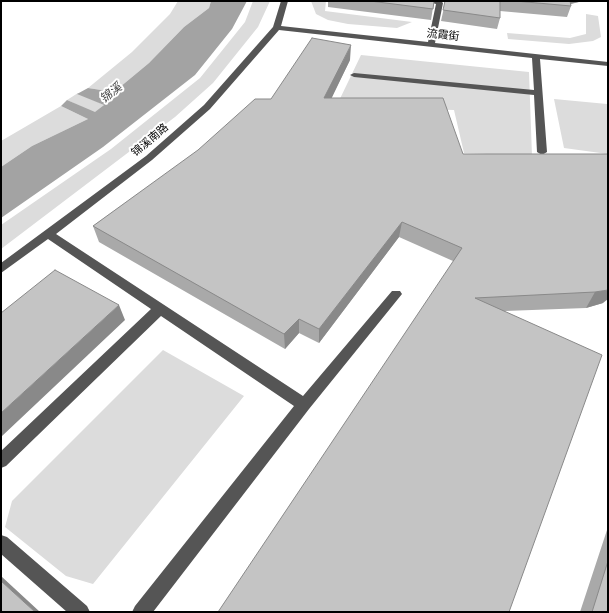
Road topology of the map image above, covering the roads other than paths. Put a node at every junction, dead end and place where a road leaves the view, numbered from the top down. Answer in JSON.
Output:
{"nodes":[{"id":1,"x":285,"y":1,"type":"edge"},
{"id":2,"x":428,"y":1,"type":"edge"},
{"id":3,"x":277,"y":28,"type":"junction"},
{"id":4,"x":431,"y":45,"type":"junction"},
{"id":5,"x":536,"y":56,"type":"junction"},
{"id":6,"x":608,"y":64,"type":"edge"},
{"id":7,"x":354,"y":75,"type":"dead end"},
{"id":8,"x":538,"y":93,"type":"junction"},
{"id":9,"x":542,"y":152,"type":"edge"},
{"id":10,"x":48,"y":234,"type":"junction"},
{"id":11,"x":1,"y":269,"type":"edge"},
{"id":12,"x":396,"y":294,"type":"dead end"},
{"id":13,"x":160,"y":309,"type":"junction"},
{"id":14,"x":304,"y":405,"type":"junction"},
{"id":15,"x":1,"y":461,"type":"edge"},
{"id":16,"x":1,"y":543,"type":"edge"},
{"id":17,"x":81,"y":612,"type":"edge"},
{"id":18,"x":141,"y":612,"type":"edge"}],
"edges":[{"from":1,"to":3,"type":"street","name":"锦溪南路"},
{"from":2,"to":4,"type":"street"},
{"from":3,"to":4,"type":"street","name":"流霞街"},
{"from":3,"to":10,"type":"street","name":"锦溪南路"},
{"from":4,"to":5,"type":"street","name":"流霞街"},
{"from":5,"to":6,"type":"street","name":"流霞街"},
{"from":5,"to":8,"type":"street"},
{"from":7,"to":8,"type":"street"},
{"from":8,"to":9,"type":"street"},
{"from":10,"to":11,"type":"street","name":"锦溪南路"},
{"from":10,"to":13,"type":"street"},
{"from":12,"to":14,"type":"street"},
{"from":13,"to":14,"type":"street"},
{"from":13,"to":15,"type":"street"},
{"from":14,"to":18,"type":"street"},
{"from":16,"to":17,"type":"street"}]}
